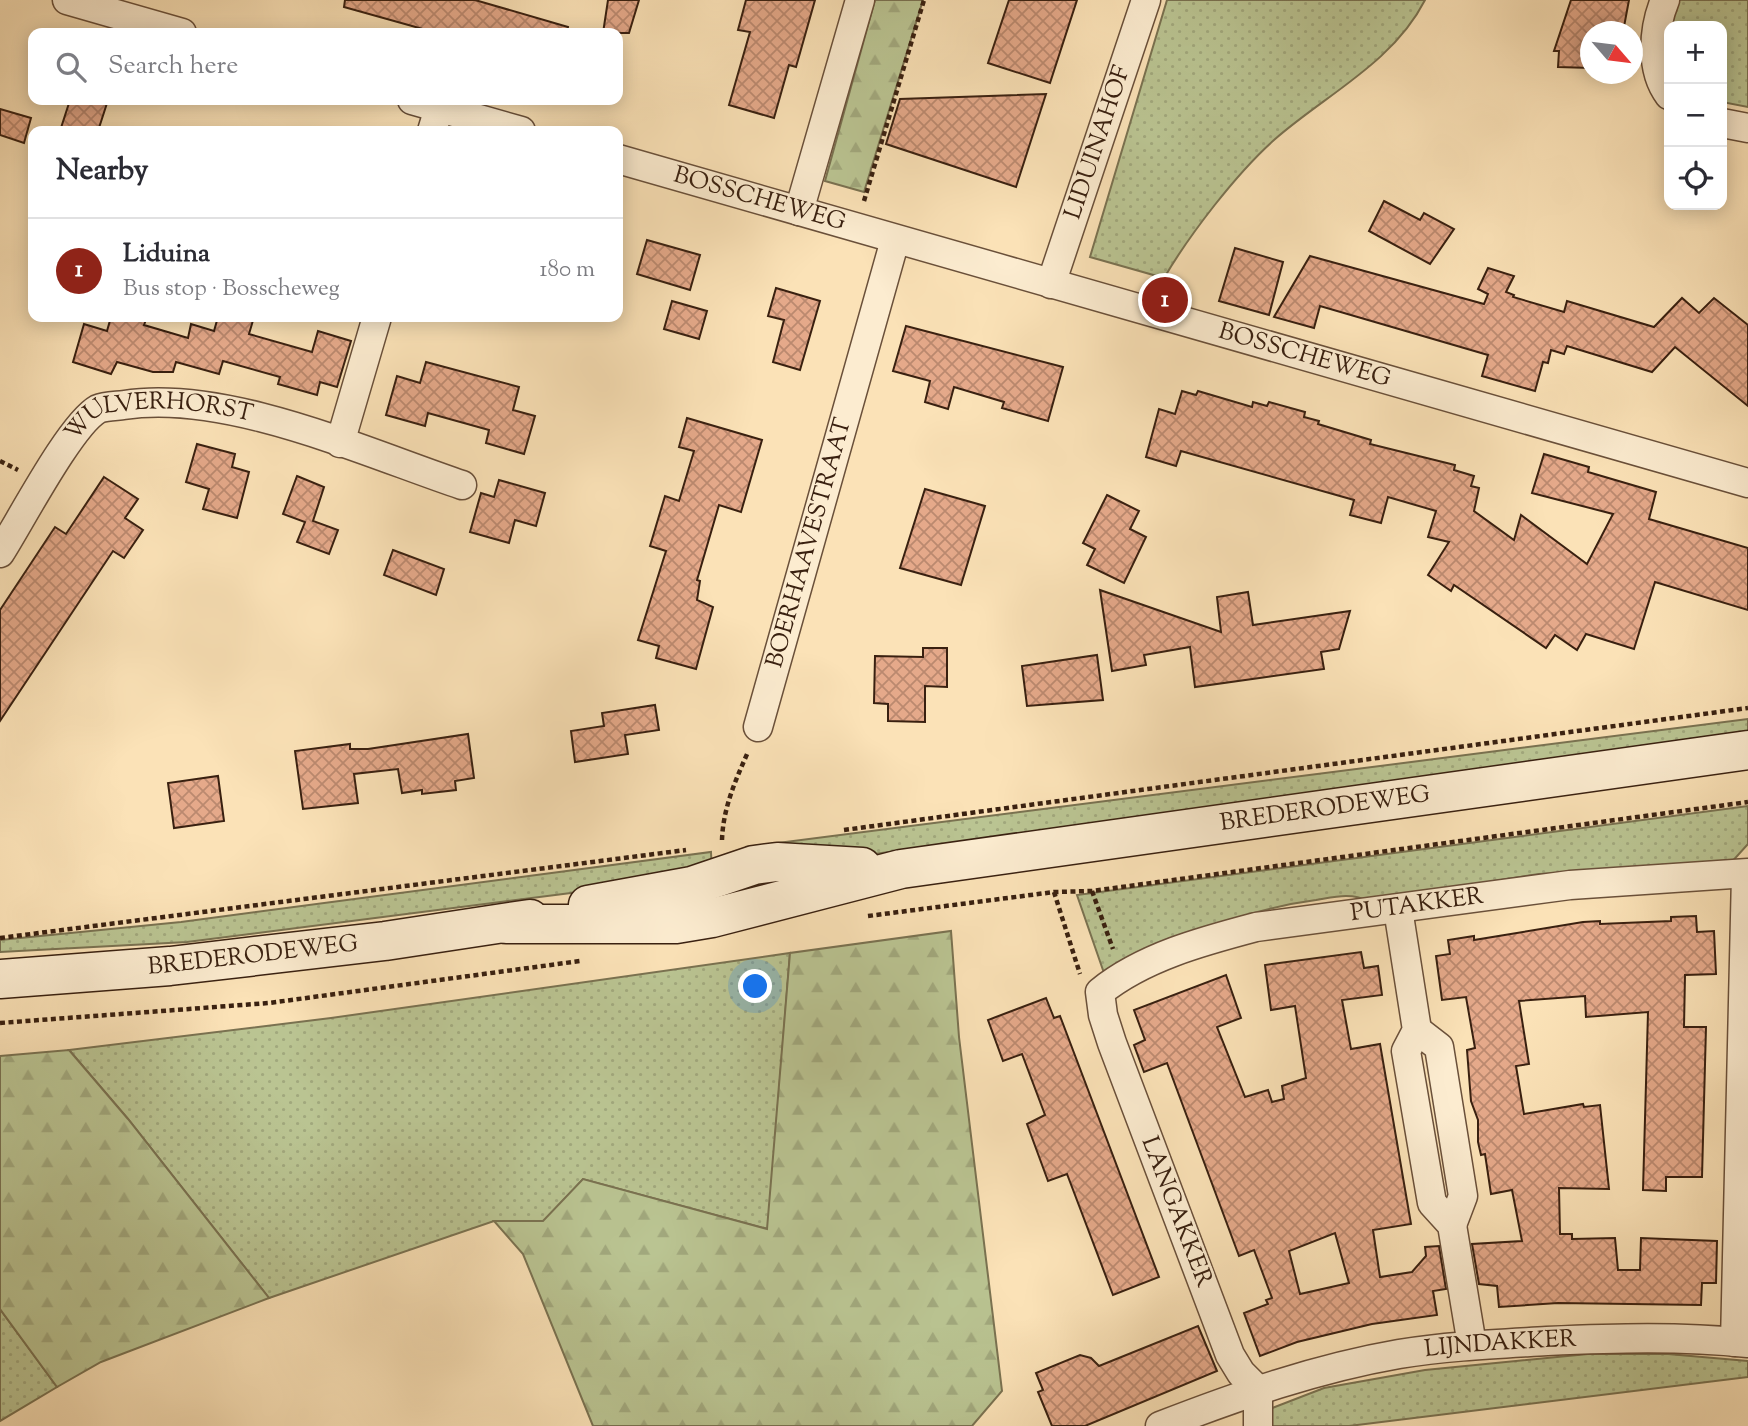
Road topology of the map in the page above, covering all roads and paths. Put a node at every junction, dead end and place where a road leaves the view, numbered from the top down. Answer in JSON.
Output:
{"nodes":[{"id":1,"x":67,"y":0,"type":"edge"},
{"id":2,"x":860,"y":0,"type":"edge"},
{"id":3,"x":924,"y":0,"type":"edge"},
{"id":4,"x":1146,"y":0,"type":"edge"},
{"id":5,"x":1665,"y":0,"type":"edge"},
{"id":6,"x":165,"y":28,"type":"edge"},
{"id":7,"x":1664,"y":88,"type":"edge"},
{"id":8,"x":418,"y":105,"type":"edge"},
{"id":9,"x":435,"y":119,"type":"edge"},
{"id":10,"x":1727,"y":124,"type":"edge"},
{"id":11,"x":485,"y":126,"type":"edge"},
{"id":12,"x":1748,"y":128,"type":"edge"},
{"id":13,"x":623,"y":160,"type":"edge"},
{"id":14,"x":799,"y":211,"type":"junction"},
{"id":15,"x":856,"y":228,"type":"junction"},
{"id":16,"x":895,"y":240,"type":"junction"},
{"id":17,"x":1051,"y":285,"type":"junction"},
{"id":18,"x":376,"y":322,"type":"edge"},
{"id":19,"x":340,"y":443,"type":"junction"},
{"id":20,"x":1748,"y":483,"type":"edge"},
{"id":21,"x":462,"y":485,"type":"dead end"},
{"id":22,"x":0,"y":553,"type":"edge"},
{"id":23,"x":1748,"y":708,"type":"edge"},
{"id":24,"x":758,"y":727,"type":"joint"},
{"id":25,"x":1748,"y":750,"type":"edge"},
{"id":26,"x":1748,"y":802,"type":"edge"},
{"id":27,"x":833,"y":831,"type":"dead end"},
{"id":28,"x":722,"y":846,"type":"dead end"},
{"id":29,"x":695,"y":849,"type":"dead end"},
{"id":30,"x":1747,"y":874,"type":"edge"},
{"id":31,"x":1092,"y":891,"type":"junction"},
{"id":32,"x":1054,"y":892,"type":"junction"},
{"id":33,"x":1398,"y":909,"type":"junction"},
{"id":34,"x":863,"y":916,"type":"dead end"},
{"id":35,"x":0,"y":938,"type":"edge"},
{"id":36,"x":584,"y":960,"type":"dead end"},
{"id":37,"x":1122,"y":974,"type":"junction"},
{"id":38,"x":0,"y":979,"type":"edge"},
{"id":39,"x":1100,"y":992,"type":"junction"},
{"id":40,"x":0,"y":1023,"type":"edge"},
{"id":41,"x":1741,"y":1342,"type":"edge"},
{"id":42,"x":1472,"y":1345,"type":"junction"},
{"id":43,"x":1258,"y":1390,"type":"junction"},
{"id":44,"x":1160,"y":1426,"type":"edge"},
{"id":45,"x":1258,"y":1426,"type":"edge"}],
"edges":[{"from":1,"to":6,"type":"street"},
{"from":2,"to":14,"type":"street"},
{"from":3,"to":15,"type":"path"},
{"from":4,"to":17,"type":"street","name":"LIDUINAHOF"},
{"from":5,"to":7,"type":"street"},
{"from":8,"to":9,"type":"street"},
{"from":9,"to":11,"type":"street"},
{"from":10,"to":12,"type":"street"},
{"from":13,"to":14,"type":"street","name":"BOSSCHEWEG"},
{"from":14,"to":15,"type":"street","name":"BOSSCHEWEG"},
{"from":15,"to":16,"type":"street","name":"BOSSCHEWEG"},
{"from":16,"to":17,"type":"street","name":"BOSSCHEWEG"},
{"from":16,"to":24,"type":"street","name":"BOERHAAVESTRAAT"},
{"from":17,"to":20,"type":"street","name":"BOSSCHEWEG"},
{"from":18,"to":19,"type":"street"},
{"from":19,"to":21,"type":"street","name":"WULVERHORST"},
{"from":19,"to":22,"type":"street","name":"WULVERHORST"},
{"from":23,"to":27,"type":"path"},
{"from":24,"to":28,"type":"path"},
{"from":25,"to":38,"type":"main road","name":"BREDERODEWEG"},
{"from":26,"to":31,"type":"path"},
{"from":29,"to":35,"type":"path"},
{"from":30,"to":33,"type":"street","name":"PUTAKKER"},
{"from":30,"to":41,"type":"street"},
{"from":31,"to":32,"type":"path"},
{"from":31,"to":37,"type":"path"},
{"from":32,"to":34,"type":"path"},
{"from":32,"to":39,"type":"path"},
{"from":33,"to":37,"type":"street","name":"PUTAKKER"},
{"from":33,"to":42,"type":"street"},
{"from":36,"to":40,"type":"path"},
{"from":37,"to":39,"type":"street","name":"PUTAKKER"},
{"from":39,"to":43,"type":"street","name":"LANGAKKER"},
{"from":41,"to":42,"type":"street","name":"LIJNDAKKER"},
{"from":42,"to":43,"type":"street","name":"LIJNDAKKER"},
{"from":43,"to":44,"type":"street","name":"LIJNDAKKER"},
{"from":43,"to":45,"type":"street"}]}
